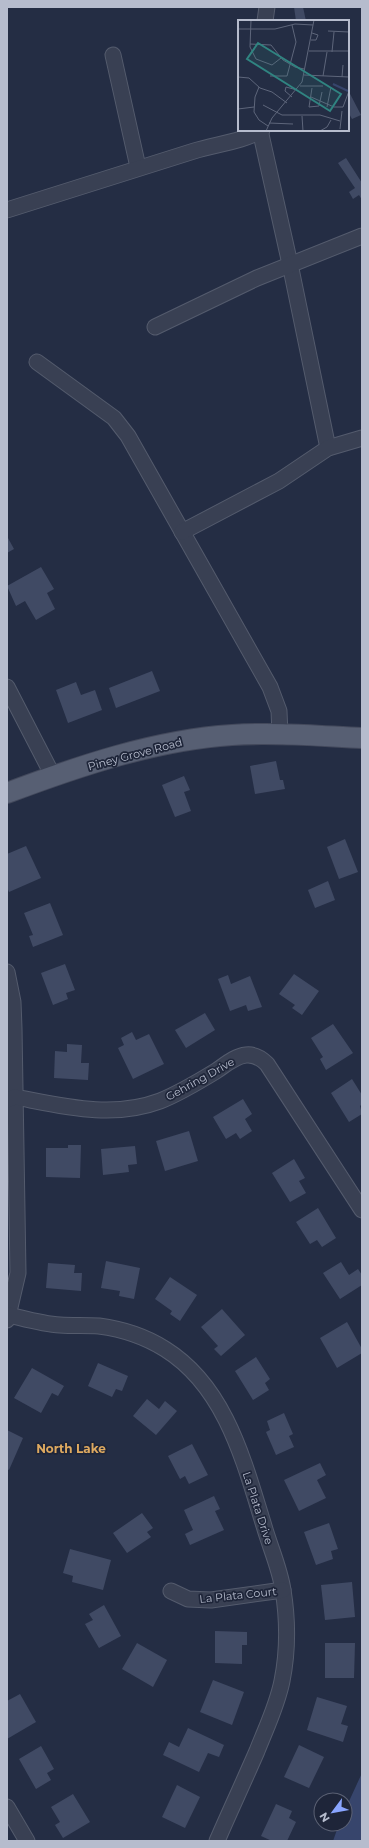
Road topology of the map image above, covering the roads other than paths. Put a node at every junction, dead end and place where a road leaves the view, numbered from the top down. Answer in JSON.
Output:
{"nodes":[{"id":1,"x":267,"y":7,"type":"edge"},
{"id":2,"x":265,"y":20,"type":"edge"},
{"id":3,"x":113,"y":55,"type":"dead end"},
{"id":4,"x":258,"y":131,"type":"edge"},
{"id":5,"x":260,"y":131,"type":"edge"},
{"id":6,"x":138,"y":167,"type":"junction"},
{"id":7,"x":7,"y":210,"type":"edge"},
{"id":8,"x":362,"y":236,"type":"edge"},
{"id":9,"x":290,"y":264,"type":"junction"},
{"id":10,"x":155,"y":327,"type":"dead end"},
{"id":11,"x":37,"y":362,"type":"dead end"},
{"id":12,"x":362,"y":438,"type":"edge"},
{"id":13,"x":328,"y":448,"type":"junction"},
{"id":14,"x":182,"y":532,"type":"junction"},
{"id":15,"x":7,"y":687,"type":"edge"},
{"id":16,"x":280,"y":734,"type":"junction"},
{"id":17,"x":362,"y":738,"type":"edge"},
{"id":18,"x":53,"y":776,"type":"junction"},
{"id":19,"x":7,"y":793,"type":"edge"},
{"id":20,"x":7,"y":972,"type":"edge"},
{"id":21,"x":11,"y":1098,"type":"edge"},
{"id":22,"x":362,"y":1210,"type":"edge"},
{"id":23,"x":8,"y":1318,"type":"edge"},
{"id":24,"x":283,"y":1590,"type":"junction"},
{"id":25,"x":171,"y":1591,"type":"dead end"},
{"id":26,"x":7,"y":1807,"type":"edge"},
{"id":27,"x":27,"y":1841,"type":"edge"},
{"id":28,"x":217,"y":1841,"type":"edge"}],
"edges":[{"from":1,"to":2,"type":"street"},
{"from":3,"to":6,"type":"street"},
{"from":4,"to":6,"type":"street"},
{"from":5,"to":9,"type":"street"},
{"from":6,"to":7,"type":"street"},
{"from":8,"to":9,"type":"street"},
{"from":9,"to":10,"type":"street"},
{"from":9,"to":13,"type":"street"},
{"from":11,"to":14,"type":"street"},
{"from":12,"to":13,"type":"street"},
{"from":13,"to":14,"type":"street"},
{"from":14,"to":16,"type":"street"},
{"from":15,"to":18,"type":"street"},
{"from":16,"to":17,"type":"main road","name":"Piney Grove Road"},
{"from":16,"to":18,"type":"main road","name":"Piney Grove Road"},
{"from":18,"to":19,"type":"main road","name":"Piney Grove Road"},
{"from":20,"to":21,"type":"street"},
{"from":21,"to":22,"type":"street","name":"Gehring Drive"},
{"from":21,"to":23,"type":"street"},
{"from":23,"to":24,"type":"street","name":"La Plata Drive"},
{"from":24,"to":25,"type":"street","name":"La Plata Court"},
{"from":24,"to":28,"type":"street","name":"La Plata Drive"},
{"from":26,"to":27,"type":"street"}]}
